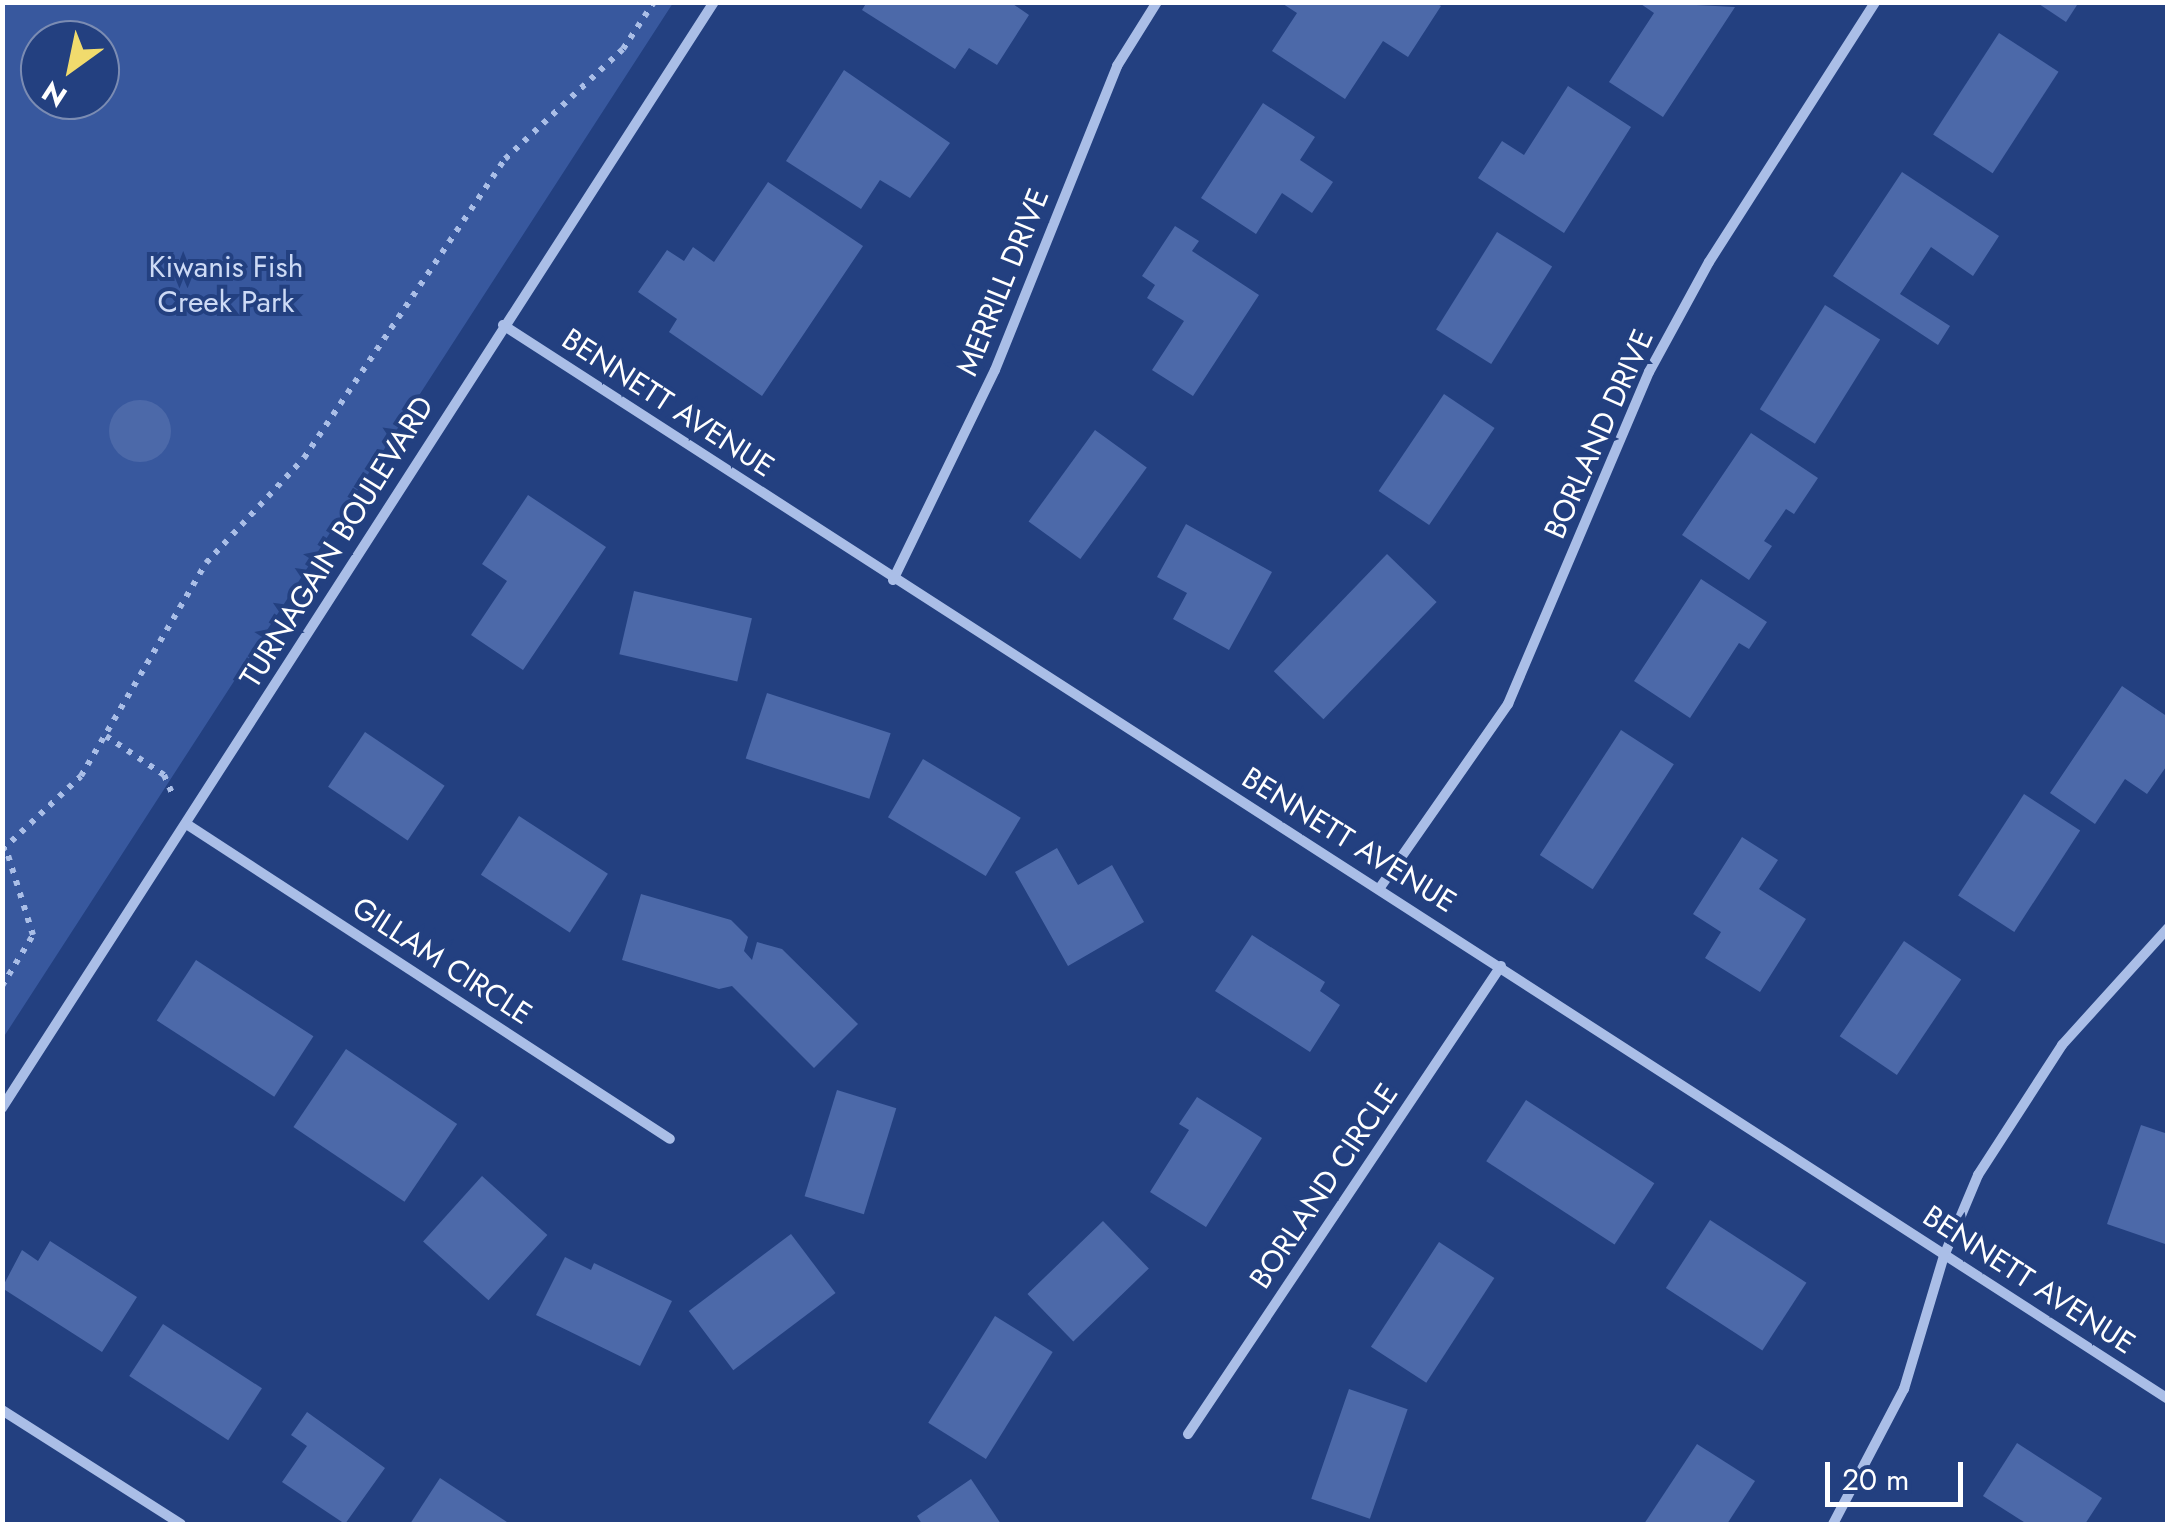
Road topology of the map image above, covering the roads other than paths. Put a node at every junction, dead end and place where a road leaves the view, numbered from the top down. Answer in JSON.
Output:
{"nodes":[{"id":1,"x":714,"y":2,"type":"edge"},
{"id":2,"x":1158,"y":2,"type":"edge"},
{"id":3,"x":1875,"y":2,"type":"edge"},
{"id":4,"x":503,"y":325,"type":"junction"},
{"id":5,"x":892,"y":580,"type":"junction"},
{"id":6,"x":188,"y":826,"type":"junction"},
{"id":7,"x":1379,"y":889,"type":"junction"},
{"id":8,"x":2168,"y":928,"type":"edge"},
{"id":9,"x":1502,"y":966,"type":"junction"},
{"id":10,"x":2,"y":1108,"type":"edge"},
{"id":11,"x":670,"y":1139,"type":"dead end"},
{"id":12,"x":1944,"y":1256,"type":"junction"},
{"id":13,"x":2168,"y":1400,"type":"edge"},
{"id":14,"x":2,"y":1410,"type":"edge"},
{"id":15,"x":1188,"y":1434,"type":"dead end"},
{"id":16,"x":181,"y":1524,"type":"edge"},
{"id":17,"x":1834,"y":1524,"type":"edge"}],
"edges":[{"from":1,"to":4,"type":"street","name":"TURNAGAIN BOULEVARD"},
{"from":2,"to":5,"type":"street","name":"MERRILL DRIVE"},
{"from":3,"to":7,"type":"street","name":"BORLAND DRIVE"},
{"from":4,"to":5,"type":"street","name":"BENNETT AVENUE"},
{"from":4,"to":6,"type":"street","name":"TURNAGAIN BOULEVARD"},
{"from":5,"to":7,"type":"street","name":"BENNETT AVENUE"},
{"from":6,"to":10,"type":"street","name":"TURNAGAIN BOULEVARD"},
{"from":6,"to":11,"type":"street","name":"GILLAM CIRCLE"},
{"from":7,"to":9,"type":"street","name":"BENNETT AVENUE"},
{"from":8,"to":12,"type":"street"},
{"from":9,"to":12,"type":"street","name":"BENNETT AVENUE"},
{"from":9,"to":15,"type":"street","name":"BORLAND CIRCLE"},
{"from":12,"to":13,"type":"street","name":"BENNETT AVENUE"},
{"from":12,"to":17,"type":"street"},
{"from":14,"to":16,"type":"street"}]}
